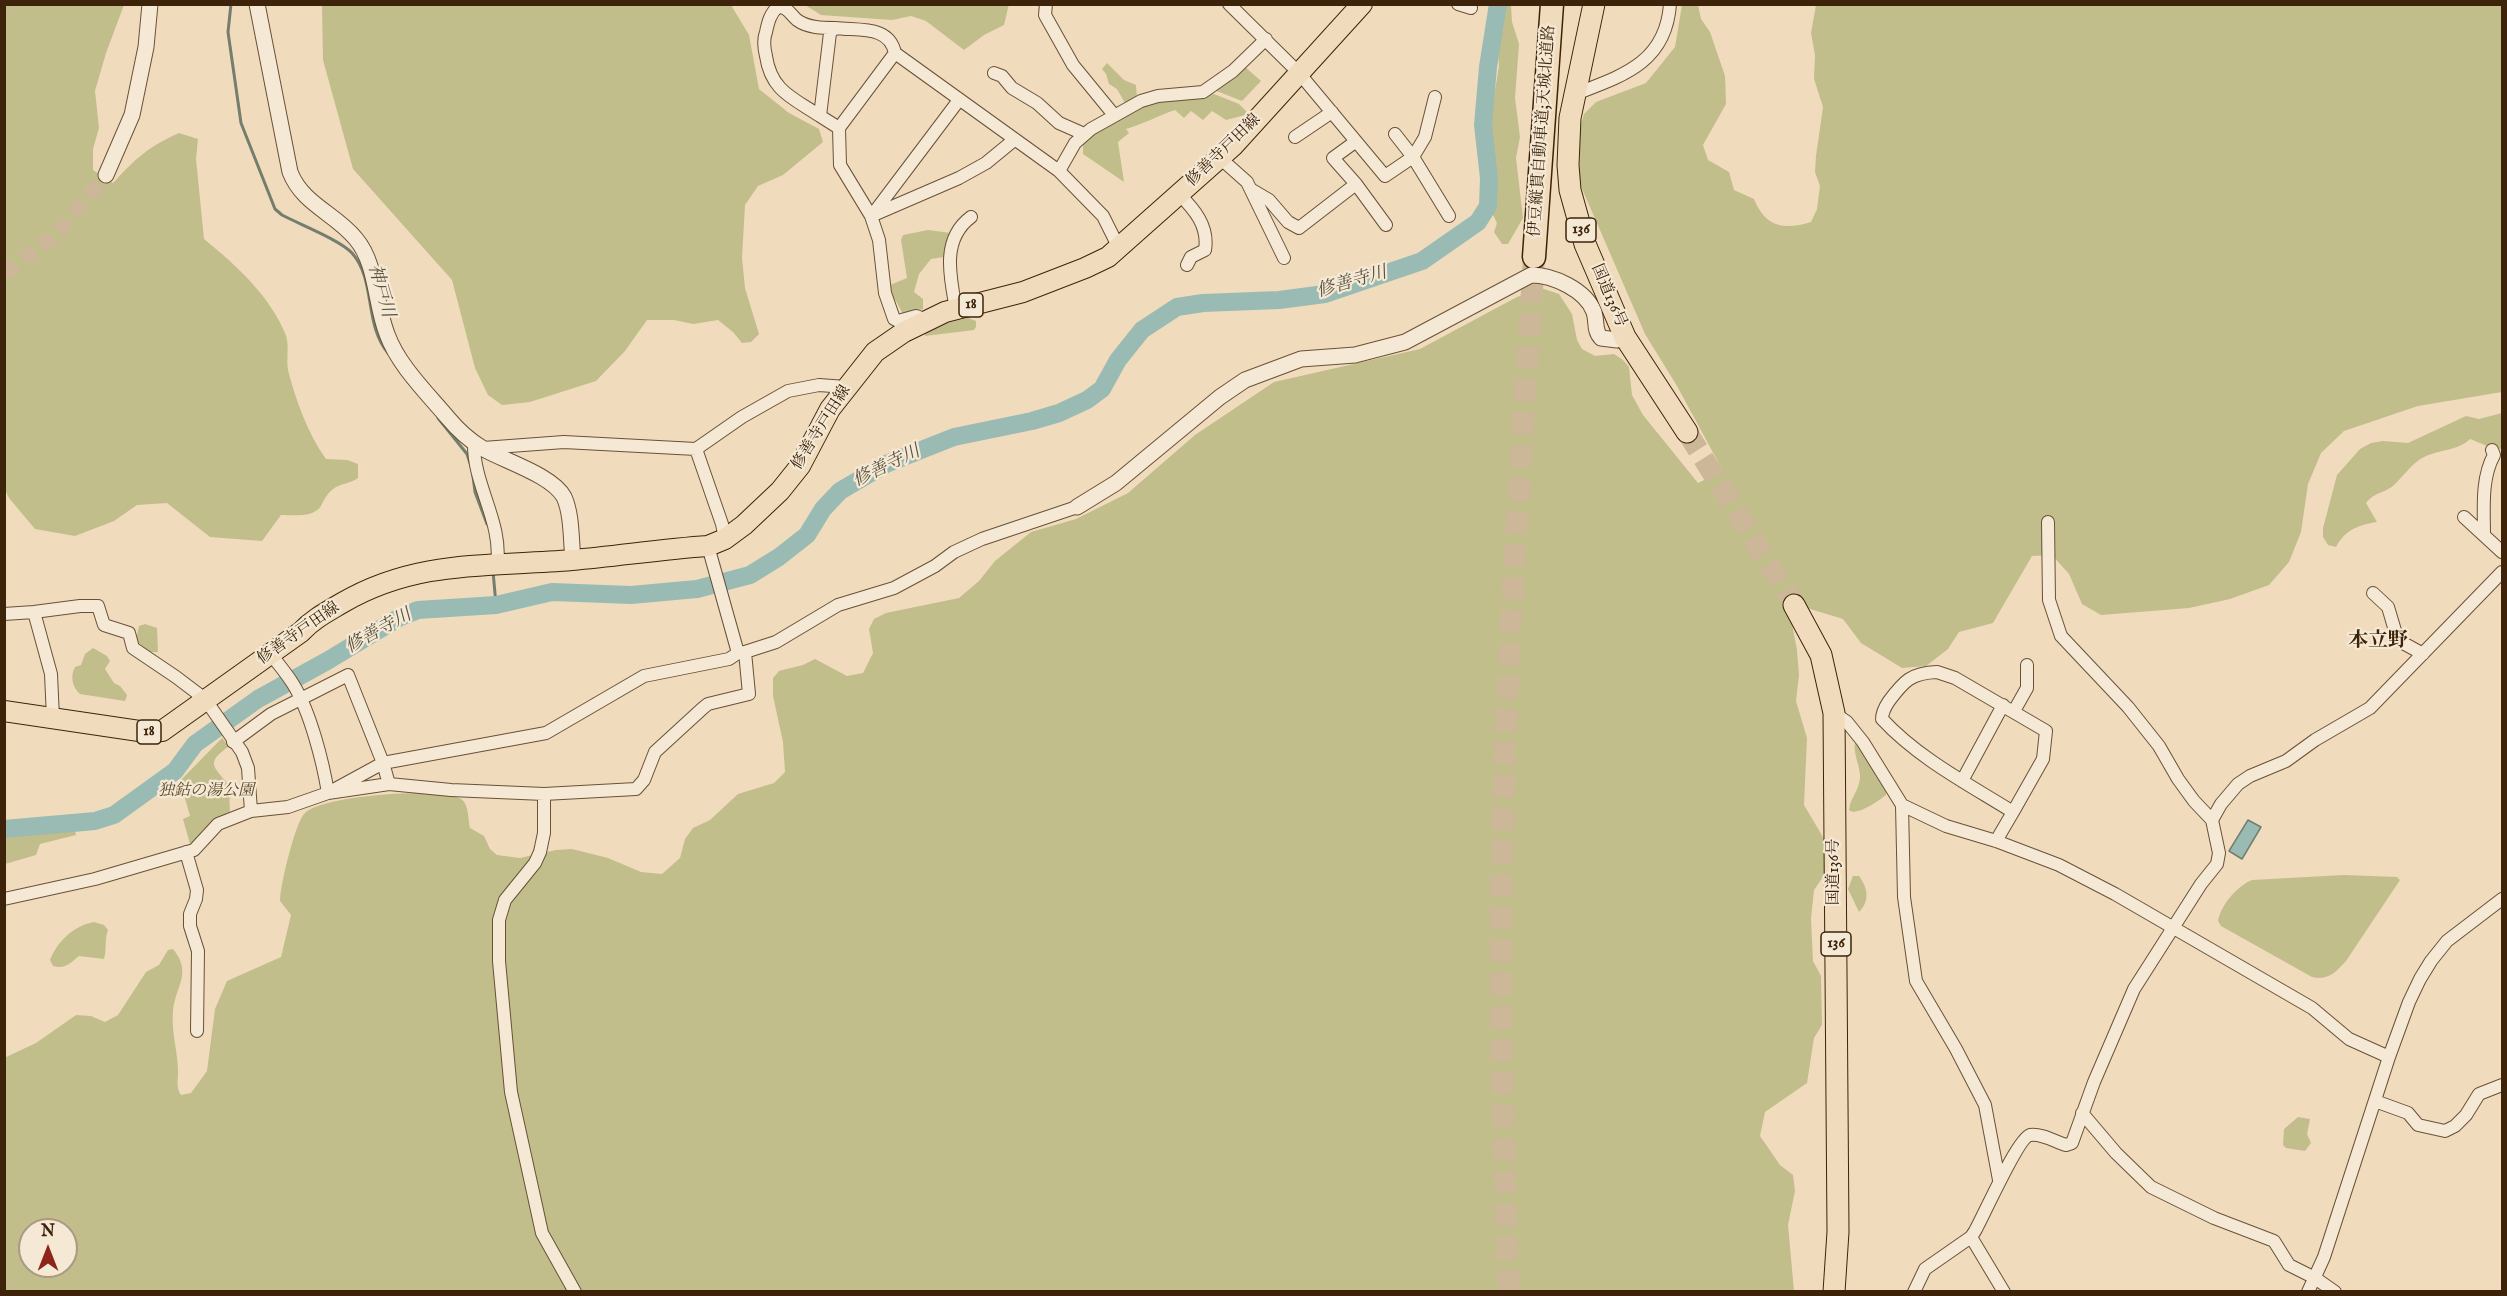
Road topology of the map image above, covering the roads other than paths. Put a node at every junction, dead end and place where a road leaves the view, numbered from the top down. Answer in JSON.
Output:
{"nodes":[{"id":1,"x":150,"y":4,"type":"edge"},
{"id":2,"x":257,"y":4,"type":"edge"},
{"id":3,"x":1046,"y":4,"type":"edge"},
{"id":4,"x":1229,"y":4,"type":"edge"},
{"id":5,"x":1362,"y":4,"type":"edge"},
{"id":6,"x":1458,"y":4,"type":"edge"},
{"id":7,"x":1540,"y":4,"type":"edge"},
{"id":8,"x":1552,"y":4,"type":"edge"},
{"id":9,"x":1559,"y":4,"type":"edge"},
{"id":10,"x":1594,"y":4,"type":"edge"},
{"id":11,"x":1670,"y":4,"type":"edge"},
{"id":12,"x":1471,"y":8,"type":"dead end"},
{"id":13,"x":835,"y":28,"type":"junction"},
{"id":14,"x":1266,"y":39,"type":"junction"},
{"id":15,"x":895,"y":53,"type":"junction"},
{"id":16,"x":994,"y":73,"type":"dead end"},
{"id":17,"x":1299,"y":73,"type":"junction"},
{"id":18,"x":1575,"y":94,"type":"junction"},
{"id":19,"x":1435,"y":97,"type":"dead end"},
{"id":20,"x":959,"y":100,"type":"junction"},
{"id":21,"x":1332,"y":112,"type":"junction"},
{"id":22,"x":1114,"y":115,"type":"junction"},
{"id":23,"x":820,"y":116,"type":"junction"},
{"id":24,"x":1543,"y":126,"type":"junction"},
{"id":25,"x":839,"y":129,"type":"junction"},
{"id":26,"x":1084,"y":135,"type":"junction"},
{"id":27,"x":1395,"y":135,"type":"dead end"},
{"id":28,"x":1295,"y":137,"type":"dead end"},
{"id":29,"x":1014,"y":140,"type":"junction"},
{"id":30,"x":1355,"y":142,"type":"junction"},
{"id":31,"x":1413,"y":157,"type":"junction"},
{"id":32,"x":1211,"y":160,"type":"junction"},
{"id":33,"x":1059,"y":171,"type":"junction"},
{"id":34,"x":106,"y":175,"type":"tunnel mouth"},
{"id":35,"x":1356,"y":184,"type":"junction"},
{"id":36,"x":1184,"y":185,"type":"junction"},
{"id":37,"x":1252,"y":190,"type":"junction"},
{"id":38,"x":871,"y":216,"type":"junction"},
{"id":39,"x":1449,"y":216,"type":"dead end"},
{"id":40,"x":971,"y":217,"type":"dead end"},
{"id":41,"x":1386,"y":225,"type":"dead end"},
{"id":42,"x":1119,"y":248,"type":"junction"},
{"id":43,"x":1534,"y":257,"type":"tunnel mouth"},
{"id":44,"x":1284,"y":258,"type":"dead end"},
{"id":45,"x":1187,"y":265,"type":"dead end"},
{"id":46,"x":956,"y":309,"type":"junction"},
{"id":47,"x":928,"y":321,"type":"junction"},
{"id":48,"x":1625,"y":337,"type":"junction"},
{"id":49,"x":846,"y":387,"type":"junction"},
{"id":50,"x":1687,"y":432,"type":"tunnel mouth"},
{"id":51,"x":478,"y":445,"type":"junction"},
{"id":52,"x":696,"y":449,"type":"junction"},
{"id":53,"x":2492,"y":450,"type":"dead end"},
{"id":54,"x":1077,"y":507,"type":"joint"},
{"id":55,"x":2464,"y":517,"type":"dead end"},
{"id":56,"x":2048,"y":522,"type":"dead end"},
{"id":57,"x":2484,"y":535,"type":"junction"},
{"id":58,"x":715,"y":549,"type":"junction"},
{"id":59,"x":2502,"y":552,"type":"edge"},
{"id":60,"x":573,"y":560,"type":"junction"},
{"id":61,"x":497,"y":565,"type":"junction"},
{"id":62,"x":2502,"y":572,"type":"edge"},
{"id":63,"x":2373,"y":593,"type":"dead end"},
{"id":64,"x":1794,"y":605,"type":"tunnel mouth"},
{"id":65,"x":34,"y":612,"type":"junction"},
{"id":66,"x":4,"y":614,"type":"edge"},
{"id":67,"x":741,"y":652,"type":"junction"},
{"id":68,"x":2423,"y":654,"type":"junction"},
{"id":69,"x":275,"y":660,"type":"junction"},
{"id":70,"x":2027,"y":665,"type":"dead end"},
{"id":71,"x":300,"y":698,"type":"junction"},
{"id":72,"x":208,"y":704,"type":"junction"},
{"id":73,"x":2008,"y":708,"type":"junction"},
{"id":74,"x":4,"y":711,"type":"edge"},
{"id":75,"x":1834,"y":713,"type":"junction"},
{"id":76,"x":53,"y":718,"type":"junction"},
{"id":77,"x":233,"y":742,"type":"junction"},
{"id":78,"x":383,"y":763,"type":"junction"},
{"id":79,"x":1962,"y":781,"type":"junction"},
{"id":80,"x":389,"y":784,"type":"junction"},
{"id":81,"x":328,"y":793,"type":"junction"},
{"id":82,"x":544,"y":794,"type":"junction"},
{"id":83,"x":1902,"y":805,"type":"junction"},
{"id":84,"x":251,"y":811,"type":"junction"},
{"id":85,"x":2013,"y":812,"type":"junction"},
{"id":86,"x":2212,"y":820,"type":"junction"},
{"id":87,"x":1996,"y":841,"type":"junction"},
{"id":88,"x":186,"y":852,"type":"junction"},
{"id":89,"x":4,"y":899,"type":"edge"},
{"id":90,"x":2502,"y":899,"type":"edge"},
{"id":91,"x":2173,"y":926,"type":"junction"},
{"id":92,"x":197,"y":1031,"type":"dead end"},
{"id":93,"x":2389,"y":1057,"type":"junction"},
{"id":94,"x":2502,"y":1085,"type":"edge"},
{"id":95,"x":2375,"y":1101,"type":"junction"},
{"id":96,"x":2082,"y":1113,"type":"junction"},
{"id":97,"x":1999,"y":1180,"type":"junction"},
{"id":98,"x":1971,"y":1237,"type":"junction"},
{"id":99,"x":2315,"y":1278,"type":"junction"},
{"id":100,"x":575,"y":1292,"type":"edge"},
{"id":101,"x":1834,"y":1292,"type":"edge"},
{"id":102,"x":1914,"y":1292,"type":"edge"},
{"id":103,"x":2004,"y":1292,"type":"edge"},
{"id":104,"x":2308,"y":1292,"type":"edge"},
{"id":105,"x":2335,"y":1292,"type":"edge"}],
"edges":[{"from":1,"to":34,"type":"street"},
{"from":2,"to":51,"type":"street"},
{"from":3,"to":22,"type":"street"},
{"from":4,"to":14,"type":"street"},
{"from":5,"to":17,"type":"main road","name":"修善寺戸田線","number":"18"},
{"from":6,"to":12,"type":"street"},
{"from":7,"to":24,"type":"highway"},
{"from":8,"to":24,"type":"highway","name":"伊豆縦貫自動車道;天城北道路"},
{"from":9,"to":24,"type":"highway"},
{"from":10,"to":18,"type":"highway","name":"国道136号","number":"136"},
{"from":11,"to":18,"type":"street"},
{"from":13,"to":15,"type":"street"},
{"from":13,"to":23,"type":"street"},
{"from":13,"to":23,"type":"street"},
{"from":14,"to":17,"type":"street"},
{"from":14,"to":22,"type":"street"},
{"from":15,"to":20,"type":"street"},
{"from":15,"to":25,"type":"street"},
{"from":16,"to":26,"type":"street"},
{"from":17,"to":21,"type":"street"},
{"from":17,"to":32,"type":"main road","name":"修善寺戸田線","number":"18"},
{"from":18,"to":48,"type":"highway","name":"国道136号","number":"136"},
{"from":19,"to":31,"type":"street"},
{"from":20,"to":29,"type":"street"},
{"from":20,"to":38,"type":"street"},
{"from":21,"to":28,"type":"street"},
{"from":21,"to":30,"type":"street"},
{"from":22,"to":26,"type":"street"},
{"from":23,"to":25,"type":"street"},
{"from":24,"to":43,"type":"highway","name":"伊豆縦貫自動車道;天城北道路"},
{"from":25,"to":38,"type":"street"},
{"from":26,"to":33,"type":"street"},
{"from":27,"to":31,"type":"street"},
{"from":29,"to":33,"type":"street"},
{"from":29,"to":38,"type":"street"},
{"from":30,"to":31,"type":"street"},
{"from":30,"to":35,"type":"street"},
{"from":31,"to":39,"type":"street"},
{"from":32,"to":36,"type":"main road","name":"修善寺戸田線","number":"18"},
{"from":32,"to":37,"type":"street"},
{"from":33,"to":42,"type":"street"},
{"from":35,"to":37,"type":"street"},
{"from":35,"to":41,"type":"street"},
{"from":36,"to":42,"type":"main road","name":"修善寺戸田線","number":"18"},
{"from":36,"to":45,"type":"street"},
{"from":37,"to":44,"type":"street"},
{"from":38,"to":47,"type":"street"},
{"from":40,"to":46,"type":"street"},
{"from":42,"to":46,"type":"main road","name":"修善寺戸田線","number":"18"},
{"from":46,"to":47,"type":"main road","name":"修善寺戸田線","number":"18"},
{"from":47,"to":49,"type":"main road","name":"修善寺戸田線","number":"18"},
{"from":48,"to":50,"type":"highway","name":"国道136号","number":"136"},
{"from":48,"to":54,"type":"street"},
{"from":49,"to":52,"type":"street"},
{"from":49,"to":58,"type":"main road","name":"修善寺戸田線","number":"18"},
{"from":51,"to":52,"type":"street"},
{"from":51,"to":60,"type":"street"},
{"from":51,"to":61,"type":"street"},
{"from":52,"to":58,"type":"street"},
{"from":53,"to":57,"type":"street"},
{"from":54,"to":67,"type":"street"},
{"from":55,"to":57,"type":"street"},
{"from":56,"to":86,"type":"street"},
{"from":57,"to":59,"type":"street"},
{"from":58,"to":60,"type":"main road","name":"修善寺戸田線","number":"18"},
{"from":58,"to":67,"type":"street"},
{"from":60,"to":61,"type":"main road","name":"修善寺戸田線","number":"18"},
{"from":61,"to":69,"type":"main road","name":"修善寺戸田線","number":"18"},
{"from":62,"to":68,"type":"street"},
{"from":63,"to":68,"type":"street"},
{"from":64,"to":75,"type":"highway","name":"国道136号","number":"136"},
{"from":65,"to":66,"type":"street"},
{"from":65,"to":72,"type":"street"},
{"from":65,"to":76,"type":"street"},
{"from":67,"to":78,"type":"street"},
{"from":67,"to":82,"type":"street"},
{"from":68,"to":86,"type":"street"},
{"from":69,"to":71,"type":"street"},
{"from":69,"to":72,"type":"main road","name":"修善寺戸田線","number":"18"},
{"from":70,"to":73,"type":"street"},
{"from":71,"to":77,"type":"street"},
{"from":71,"to":78,"type":"street"},
{"from":71,"to":81,"type":"street"},
{"from":72,"to":76,"type":"main road","name":"修善寺戸田線","number":"18"},
{"from":72,"to":77,"type":"street"},
{"from":73,"to":79,"type":"street"},
{"from":73,"to":79,"type":"street"},
{"from":73,"to":85,"type":"street"},
{"from":74,"to":76,"type":"main road","name":"修善寺戸田線","number":"18"},
{"from":75,"to":83,"type":"street"},
{"from":75,"to":101,"type":"highway","name":"国道136号","number":"136"},
{"from":77,"to":84,"type":"street"},
{"from":78,"to":80,"type":"street"},
{"from":78,"to":81,"type":"street"},
{"from":79,"to":85,"type":"street"},
{"from":80,"to":81,"type":"street"},
{"from":80,"to":82,"type":"street"},
{"from":81,"to":84,"type":"street"},
{"from":82,"to":100,"type":"street"},
{"from":83,"to":87,"type":"street"},
{"from":83,"to":97,"type":"street"},
{"from":84,"to":88,"type":"street"},
{"from":85,"to":87,"type":"street"},
{"from":86,"to":91,"type":"street"},
{"from":87,"to":91,"type":"street"},
{"from":88,"to":89,"type":"street"},
{"from":88,"to":92,"type":"street"},
{"from":90,"to":93,"type":"street"},
{"from":91,"to":93,"type":"street"},
{"from":91,"to":96,"type":"street"},
{"from":93,"to":95,"type":"street"},
{"from":94,"to":95,"type":"street"},
{"from":95,"to":99,"type":"street"},
{"from":96,"to":97,"type":"street"},
{"from":96,"to":99,"type":"street"},
{"from":97,"to":98,"type":"street"},
{"from":98,"to":102,"type":"street"},
{"from":98,"to":103,"type":"street"},
{"from":99,"to":104,"type":"street"},
{"from":99,"to":105,"type":"street"}]}
